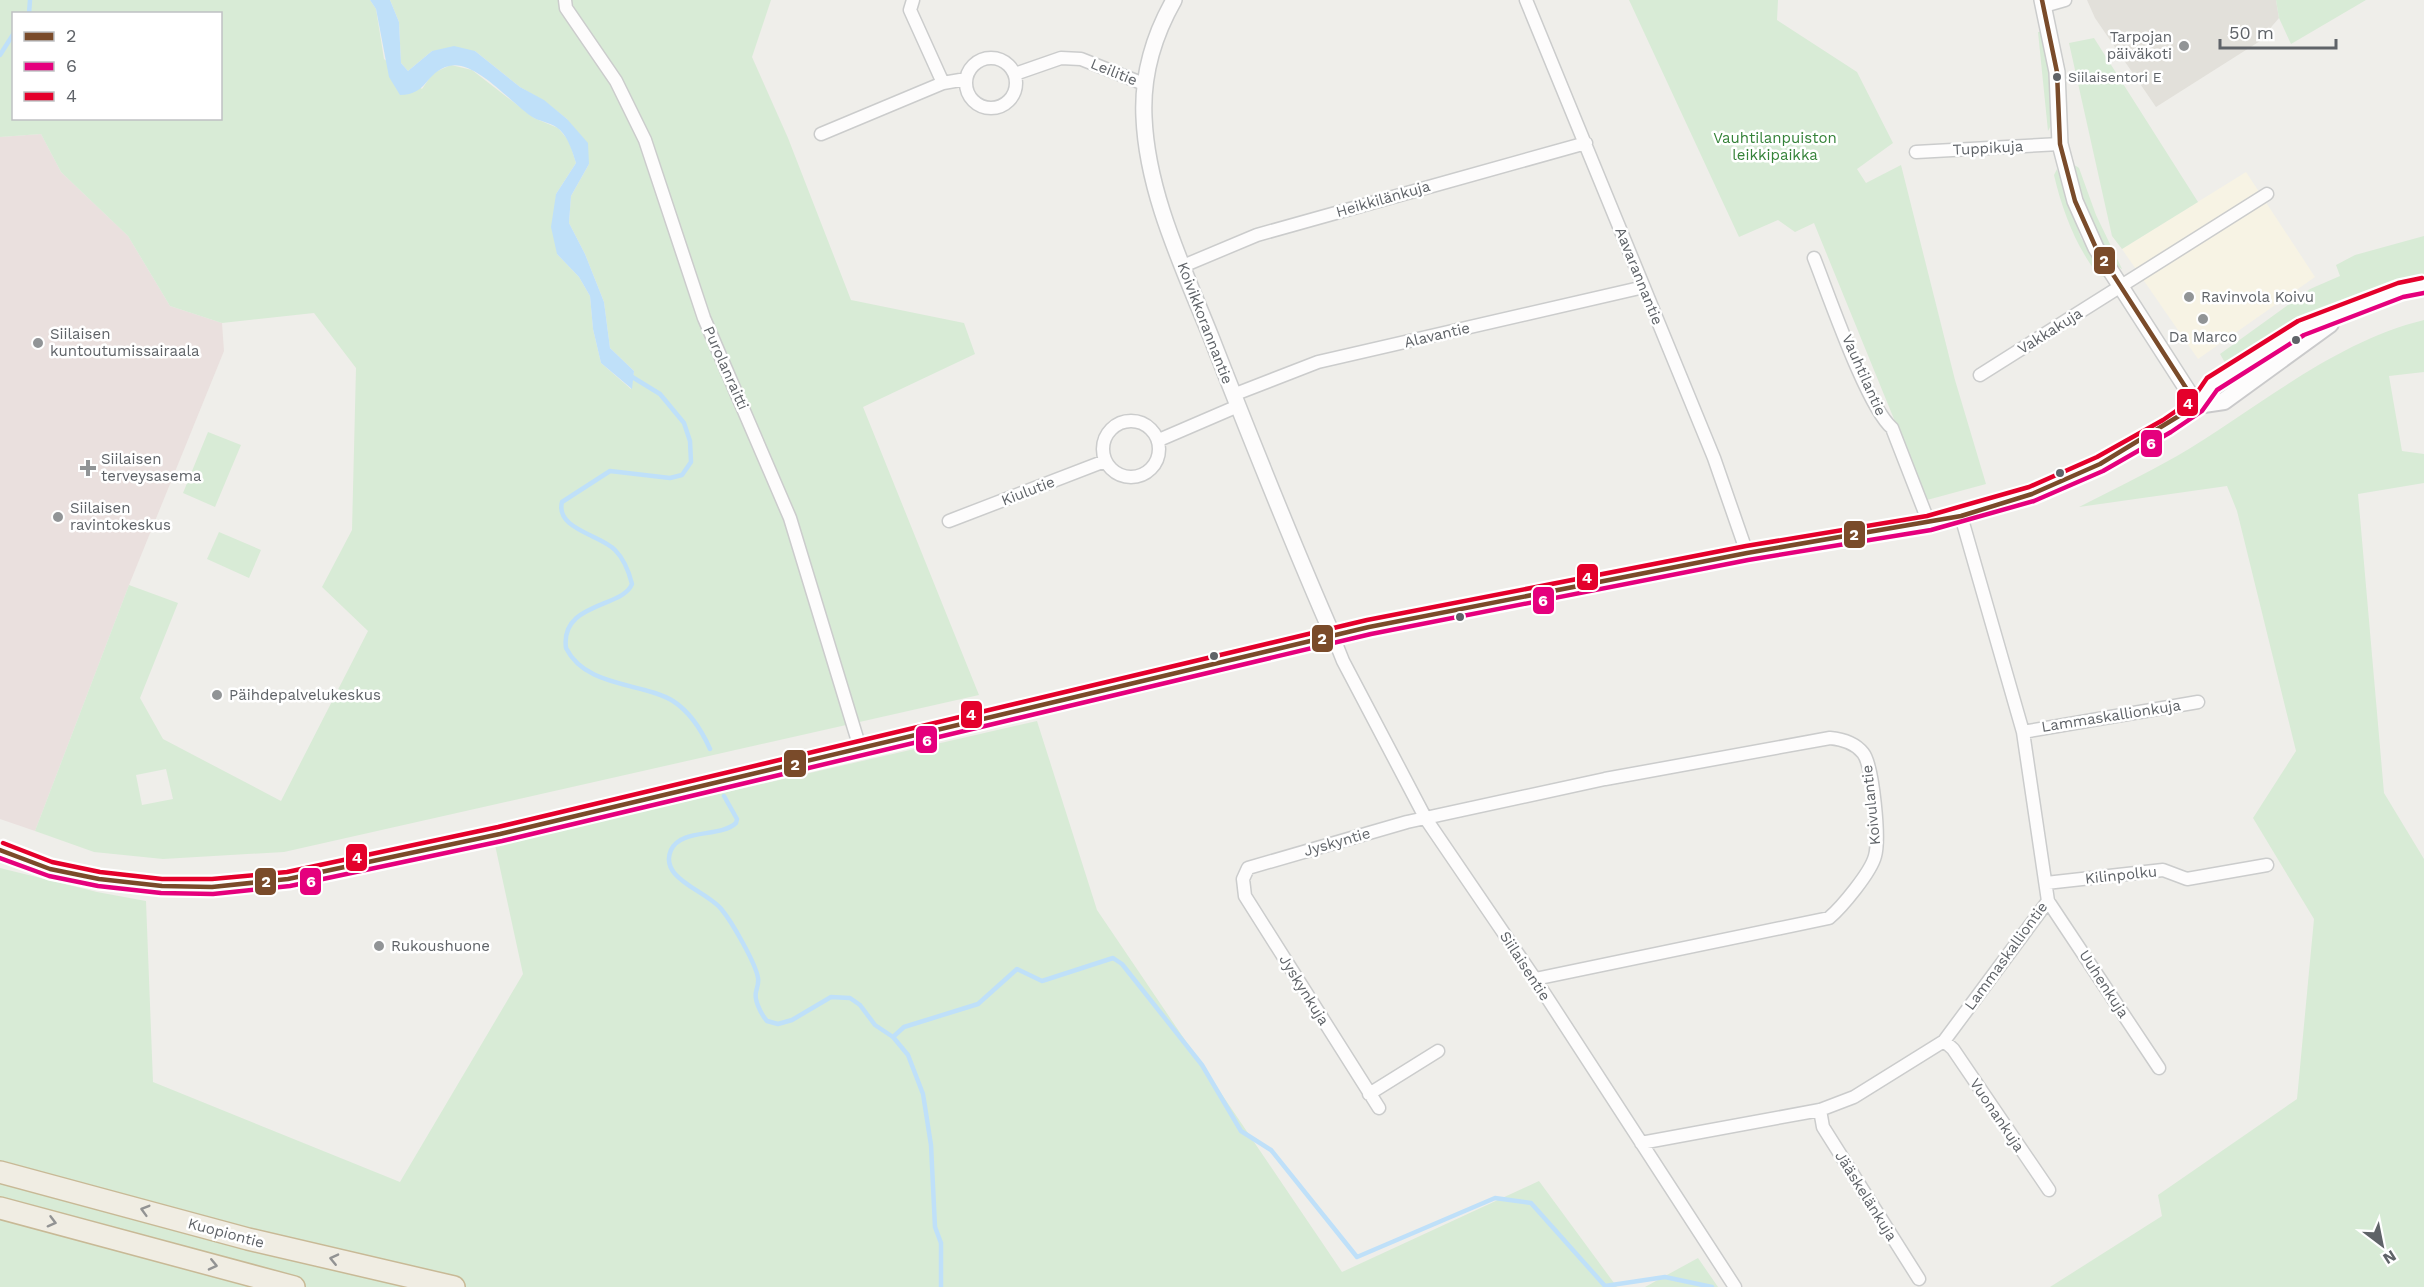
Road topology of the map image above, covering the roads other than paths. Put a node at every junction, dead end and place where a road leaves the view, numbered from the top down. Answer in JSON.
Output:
{"nodes":[{"id":1,"x":565,"y":0,"type":"edge"},
{"id":2,"x":913,"y":0,"type":"edge"},
{"id":3,"x":1174,"y":0,"type":"edge"},
{"id":4,"x":1526,"y":0,"type":"edge"},
{"id":5,"x":2065,"y":0,"type":"edge"},
{"id":6,"x":2043,"y":3,"type":"edge"},
{"id":7,"x":1015,"y":74,"type":"junction"},
{"id":8,"x":966,"y":79,"type":"junction"},
{"id":9,"x":943,"y":83,"type":"junction"},
{"id":10,"x":1144,"y":84,"type":"junction"},
{"id":11,"x":821,"y":134,"type":"dead end"},
{"id":12,"x":1586,"y":143,"type":"junction"},
{"id":13,"x":2060,"y":144,"type":"junction"},
{"id":14,"x":1916,"y":152,"type":"dead end"},
{"id":15,"x":2267,"y":194,"type":"dead end"},
{"id":16,"x":1814,"y":258,"type":"dead end"},
{"id":17,"x":1183,"y":266,"type":"junction"},
{"id":18,"x":2424,"y":285,"type":"edge"},
{"id":19,"x":1644,"y":287,"type":"junction"},
{"id":20,"x":2121,"y":287,"type":"junction"},
{"id":21,"x":1980,"y":375,"type":"dead end"},
{"id":22,"x":1236,"y":400,"type":"junction"},
{"id":23,"x":2197,"y":405,"type":"junction"},
{"id":24,"x":1159,"y":440,"type":"junction"},
{"id":25,"x":1106,"y":461,"type":"junction"},
{"id":26,"x":1961,"y":516,"type":"junction"},
{"id":27,"x":950,"y":521,"type":"dead end"},
{"id":28,"x":1929,"y":523,"type":"junction"},
{"id":29,"x":1747,"y":553,"type":"junction"},
{"id":30,"x":1333,"y":636,"type":"junction"},
{"id":31,"x":2198,"y":702,"type":"dead end"},
{"id":32,"x":2023,"y":732,"type":"junction"},
{"id":33,"x":860,"y":748,"type":"junction"},
{"id":34,"x":1426,"y":819,"type":"junction"},
{"id":35,"x":0,"y":850,"type":"edge"},
{"id":36,"x":2267,"y":865,"type":"dead end"},
{"id":37,"x":1248,"y":868,"type":"joint"},
{"id":38,"x":2046,"y":883,"type":"junction"},
{"id":39,"x":2048,"y":901,"type":"junction"},
{"id":40,"x":1535,"y":979,"type":"junction"},
{"id":41,"x":1944,"y":1041,"type":"junction"},
{"id":42,"x":1438,"y":1051,"type":"dead end"},
{"id":43,"x":2159,"y":1068,"type":"dead end"},
{"id":44,"x":1369,"y":1094,"type":"junction"},
{"id":45,"x":1378,"y":1108,"type":"dead end"},
{"id":46,"x":1820,"y":1110,"type":"junction"},
{"id":47,"x":1641,"y":1143,"type":"junction"},
{"id":48,"x":0,"y":1172,"type":"edge"},
{"id":49,"x":2049,"y":1190,"type":"dead end"},
{"id":50,"x":0,"y":1208,"type":"edge"},
{"id":51,"x":1919,"y":1279,"type":"dead end"},
{"id":52,"x":294,"y":1287,"type":"edge"},
{"id":53,"x":454,"y":1287,"type":"edge"},
{"id":54,"x":1735,"y":1287,"type":"edge"}],
"edges":[{"from":1,"to":33,"type":"street","name":"Purolanraitti"},
{"from":2,"to":9,"type":"street"},
{"from":3,"to":10,"type":"street","name":"Koivikkorannantie"},
{"from":4,"to":12,"type":"street","name":"Aavarannantie"},
{"from":5,"to":6,"type":"street"},
{"from":6,"to":13,"type":"street"},
{"from":7,"to":8,"type":"street"},
{"from":7,"to":8,"type":"street"},
{"from":7,"to":10,"type":"street","name":"Leilitie"},
{"from":8,"to":9,"type":"street"},
{"from":9,"to":11,"type":"street"},
{"from":10,"to":17,"type":"street","name":"Koivikkorannantie"},
{"from":12,"to":17,"type":"street","name":"Heikkilänkuja"},
{"from":12,"to":19,"type":"street","name":"Aavarannantie"},
{"from":13,"to":14,"type":"street","name":"Tuppikuja"},
{"from":13,"to":20,"type":"street"},
{"from":15,"to":20,"type":"street","name":"Vakkakuja"},
{"from":16,"to":28,"type":"street","name":"Vauhtilantie"},
{"from":17,"to":22,"type":"street","name":"Koivikkorannantie"},
{"from":18,"to":23,"type":"main road"},
{"from":19,"to":22,"type":"street","name":"Alavantie"},
{"from":19,"to":29,"type":"street","name":"Aavarannantie"},
{"from":20,"to":21,"type":"street","name":"Vakkakuja"},
{"from":20,"to":23,"type":"street"},
{"from":22,"to":24,"type":"street"},
{"from":22,"to":30,"type":"street","name":"Koivikkorannantie"},
{"from":23,"to":26,"type":"main road"},
{"from":24,"to":25,"type":"street"},
{"from":24,"to":25,"type":"street"},
{"from":25,"to":27,"type":"street","name":"Kiulutie"},
{"from":26,"to":28,"type":"main road"},
{"from":26,"to":32,"type":"street","name":"Lammaskalliontie"},
{"from":28,"to":29,"type":"main road"},
{"from":29,"to":30,"type":"main road"},
{"from":30,"to":33,"type":"main road"},
{"from":30,"to":34,"type":"street","name":"Siilaisentie"},
{"from":31,"to":32,"type":"street","name":"Lammaskallionkuja"},
{"from":32,"to":38,"type":"street","name":"Lammaskalliontie"},
{"from":33,"to":35,"type":"main road"},
{"from":34,"to":37,"type":"street","name":"Jyskyntie"},
{"from":34,"to":40,"type":"street","name":"Siilaisentie"},
{"from":34,"to":40,"type":"street","name":"Koivulantie"},
{"from":36,"to":38,"type":"street","name":"Kilinpolku"},
{"from":37,"to":44,"type":"street","name":"Jyskynkuja"},
{"from":38,"to":39,"type":"street","name":"Lammaskalliontie"},
{"from":39,"to":41,"type":"street","name":"Lammaskalliontie"},
{"from":39,"to":43,"type":"street","name":"Uuhenkuja"},
{"from":40,"to":47,"type":"street","name":"Siilaisentie"},
{"from":41,"to":46,"type":"street","name":"Lammaskalliontie"},
{"from":41,"to":49,"type":"street","name":"Vuonankuja"},
{"from":42,"to":44,"type":"street"},
{"from":44,"to":45,"type":"street","name":"Jyskynkuja"},
{"from":46,"to":47,"type":"street","name":"Lammaskalliontie"},
{"from":46,"to":51,"type":"street","name":"Jääskelänkuja"},
{"from":47,"to":54,"type":"street","name":"Siilaisentie"},
{"from":53,"to":48,"type":"highway","name":"Kuopiontie","one_way":true},
{"from":50,"to":52,"type":"highway","one_way":true}]}
